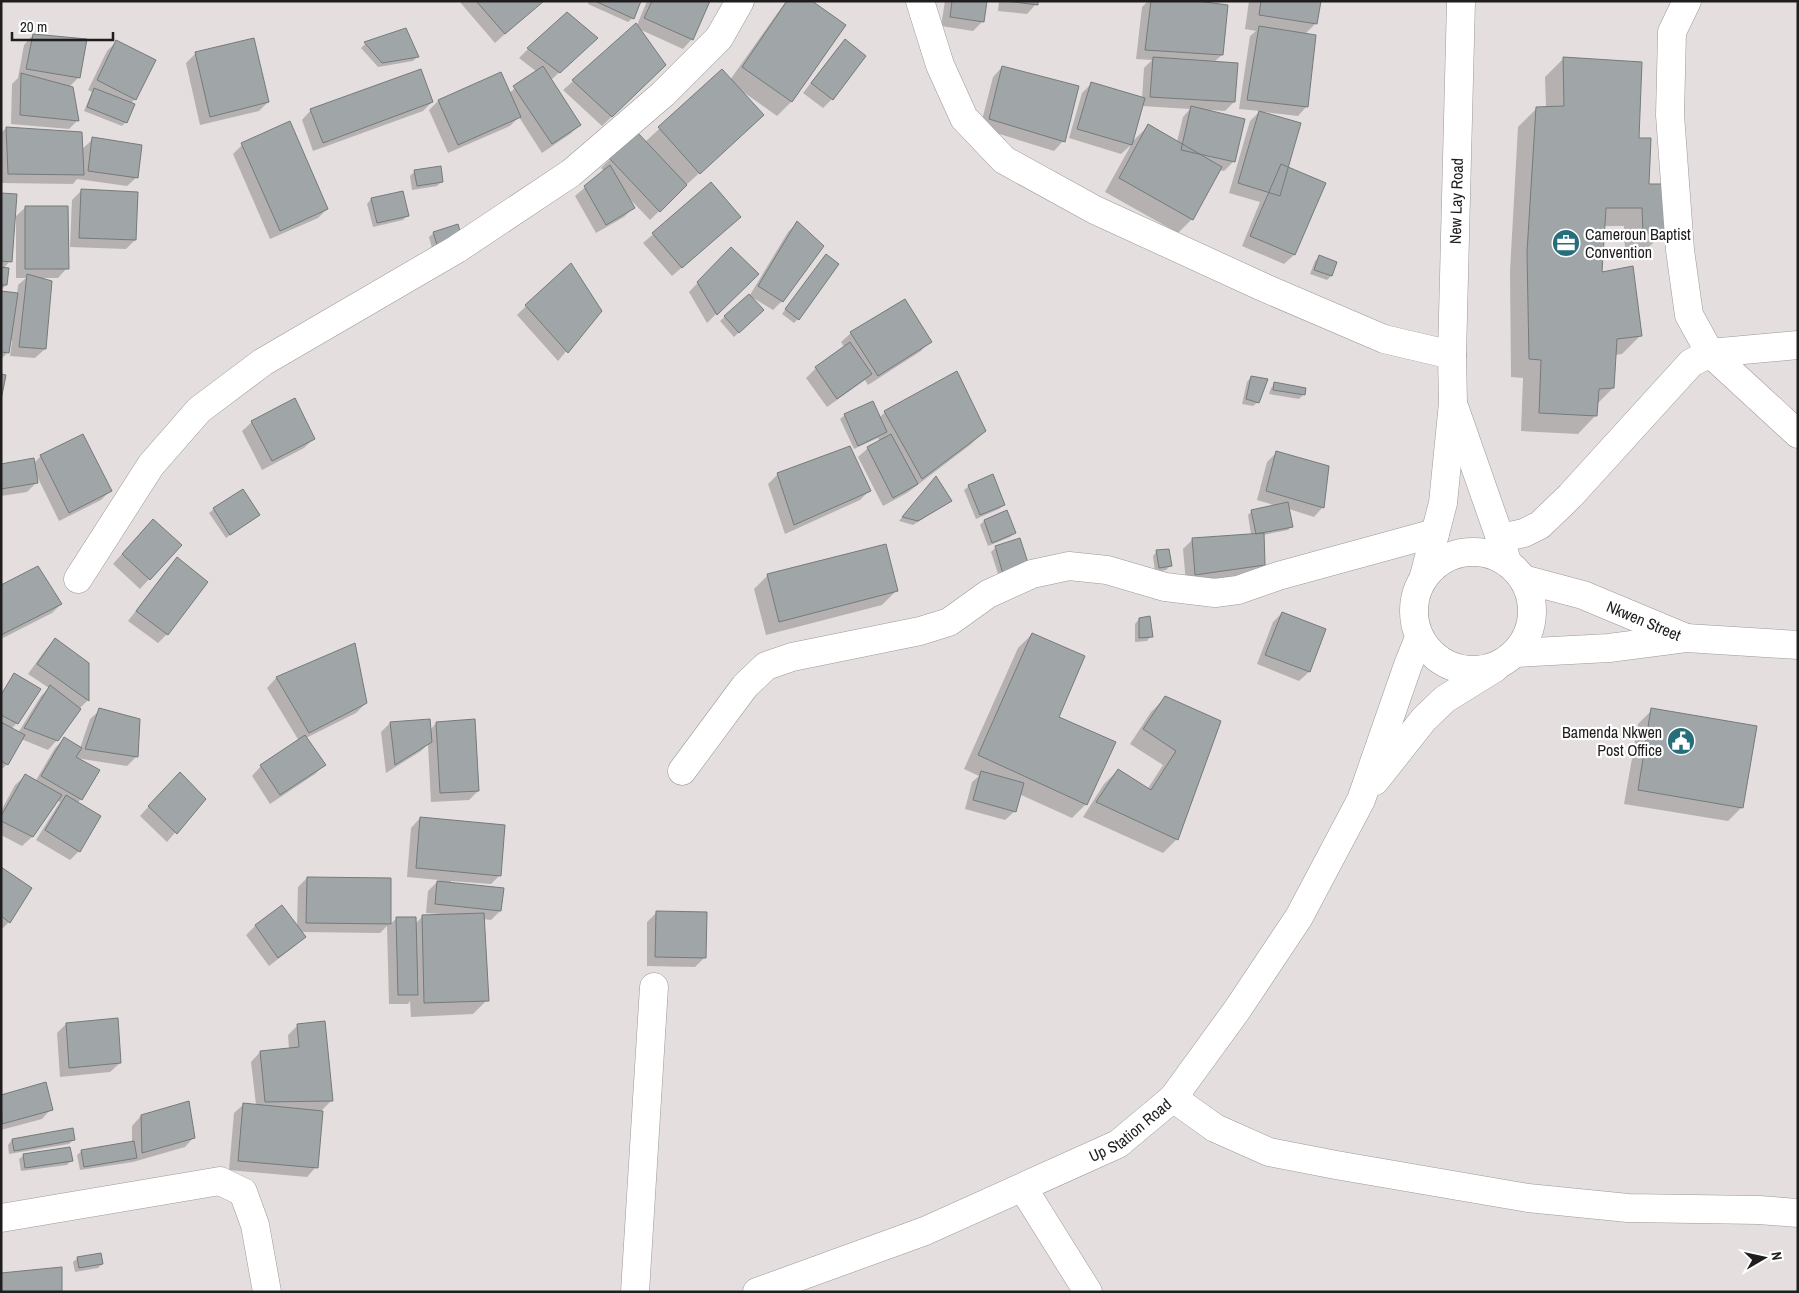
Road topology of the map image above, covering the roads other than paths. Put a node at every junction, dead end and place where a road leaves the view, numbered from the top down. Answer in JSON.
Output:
{"nodes":[{"id":1,"x":740,"y":1,"type":"edge"},
{"id":2,"x":920,"y":1,"type":"edge"},
{"id":3,"x":1461,"y":1,"type":"edge"},
{"id":4,"x":1687,"y":1,"type":"edge"},
{"id":5,"x":1798,"y":346,"type":"edge"},
{"id":6,"x":1710,"y":353,"type":"junction"},
{"id":7,"x":1452,"y":355,"type":"junction"},
{"id":8,"x":1453,"y":403,"type":"junction"},
{"id":9,"x":1798,"y":434,"type":"edge"},
{"id":10,"x":1435,"y":533,"type":"junction"},
{"id":11,"x":1510,"y":559,"type":"junction"},
{"id":12,"x":1424,"y":576,"type":"junction"},
{"id":13,"x":78,"y":579,"type":"dead end"},
{"id":14,"x":1419,"y":638,"type":"junction"},
{"id":15,"x":1686,"y":638,"type":"junction"},
{"id":16,"x":1798,"y":645,"type":"edge"},
{"id":17,"x":1508,"y":658,"type":"junction"},
{"id":18,"x":682,"y":771,"type":"dead end"},
{"id":19,"x":1361,"y":800,"type":"junction"},
{"id":20,"x":654,"y":987,"type":"dead end"},
{"id":21,"x":1173,"y":1098,"type":"junction"},
{"id":22,"x":1024,"y":1188,"type":"junction"},
{"id":23,"x":1798,"y":1213,"type":"edge"},
{"id":24,"x":1,"y":1218,"type":"edge"},
{"id":25,"x":267,"y":1292,"type":"edge"},
{"id":26,"x":635,"y":1292,"type":"edge"},
{"id":27,"x":757,"y":1292,"type":"edge"},
{"id":28,"x":1088,"y":1292,"type":"edge"}],
"edges":[{"from":1,"to":13,"type":"main road"},
{"from":2,"to":7,"type":"main road"},
{"from":3,"to":7,"type":"main road","name":"New Lay Road"},
{"from":4,"to":6,"type":"main road"},
{"from":5,"to":6,"type":"main road"},
{"from":6,"to":9,"type":"main road"},
{"from":6,"to":11,"type":"main road"},
{"from":7,"to":8,"type":"main road","name":"New Lay Road"},
{"from":8,"to":10,"type":"main road"},
{"from":8,"to":11,"type":"main road"},
{"from":10,"to":12,"type":"main road"},
{"from":10,"to":18,"type":"main road"},
{"from":11,"to":12,"type":"main road"},
{"from":11,"to":15,"type":"main road","name":"Nkwen Street"},
{"from":11,"to":17,"type":"main road"},
{"from":12,"to":14,"type":"main road"},
{"from":14,"to":17,"type":"main road"},
{"from":14,"to":19,"type":"main road"},
{"from":15,"to":16,"type":"main road"},
{"from":15,"to":17,"type":"main road","name":"Nkwen Street"},
{"from":17,"to":19,"type":"main road"},
{"from":19,"to":21,"type":"main road","name":"Up Station Road"},
{"from":20,"to":26,"type":"main road"},
{"from":21,"to":22,"type":"main road","name":"Up Station Road"},
{"from":21,"to":23,"type":"main road"},
{"from":22,"to":27,"type":"main road","name":"Up Station Road"},
{"from":22,"to":28,"type":"main road"},
{"from":24,"to":25,"type":"main road"}]}
